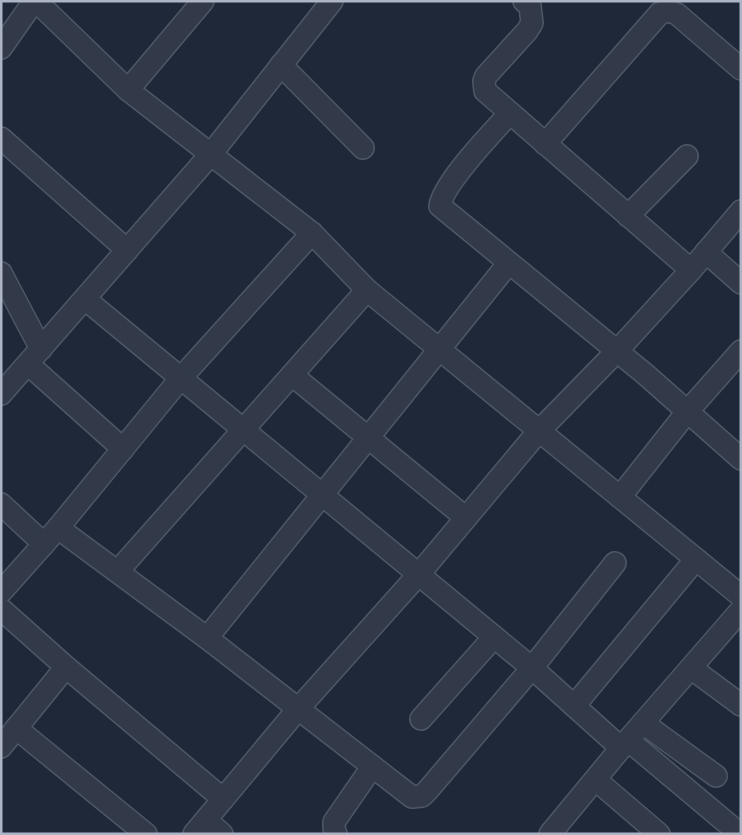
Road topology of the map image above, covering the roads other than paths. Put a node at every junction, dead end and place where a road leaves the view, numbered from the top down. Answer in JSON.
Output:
{"nodes":[{"id":1,"x":35,"y":1,"type":"edge"},
{"id":2,"x":203,"y":1,"type":"edge"},
{"id":3,"x":332,"y":1,"type":"edge"},
{"id":4,"x":524,"y":1,"type":"edge"},
{"id":5,"x":1,"y":48,"type":"edge"},
{"id":6,"x":281,"y":65,"type":"junction"},
{"id":7,"x":741,"y":68,"type":"edge"},
{"id":8,"x":128,"y":90,"type":"junction"},
{"id":9,"x":510,"y":113,"type":"junction"},
{"id":10,"x":1,"y":138,"type":"edge"},
{"id":11,"x":545,"y":144,"type":"junction"},
{"id":12,"x":363,"y":148,"type":"dead end"},
{"id":13,"x":211,"y":154,"type":"junction"},
{"id":14,"x":686,"y":156,"type":"dead end"},
{"id":15,"x":741,"y":211,"type":"edge"},
{"id":16,"x":628,"y":216,"type":"junction"},
{"id":17,"x":312,"y":234,"type":"junction"},
{"id":18,"x":127,"y":250,"type":"junction"},
{"id":19,"x":706,"y":252,"type":"junction"},
{"id":20,"x":508,"y":264,"type":"junction"},
{"id":21,"x":691,"y":270,"type":"junction"},
{"id":22,"x":1,"y":273,"type":"edge"},
{"id":23,"x":741,"y":283,"type":"edge"},
{"id":24,"x":367,"y":290,"type":"junction"},
{"id":25,"x":84,"y":299,"type":"junction"},
{"id":26,"x":439,"y":350,"type":"junction"},
{"id":27,"x":617,"y":351,"type":"junction"},
{"id":28,"x":741,"y":351,"type":"edge"},
{"id":29,"x":34,"y":356,"type":"junction"},
{"id":30,"x":292,"y":375,"type":"junction"},
{"id":31,"x":180,"y":379,"type":"junction"},
{"id":32,"x":1,"y":394,"type":"edge"},
{"id":33,"x":687,"y":412,"type":"junction"},
{"id":34,"x":242,"y":431,"type":"junction"},
{"id":35,"x":538,"y":432,"type":"junction"},
{"id":36,"x":369,"y":437,"type":"junction"},
{"id":37,"x":123,"y":449,"type":"junction"},
{"id":38,"x":741,"y":459,"type":"edge"},
{"id":39,"x":322,"y":496,"type":"junction"},
{"id":40,"x":620,"y":497,"type":"junction"},
{"id":41,"x":1,"y":504,"type":"edge"},
{"id":42,"x":466,"y":518,"type":"junction"},
{"id":43,"x":58,"y":528,"type":"junction"},
{"id":44,"x":44,"y":544,"type":"junction"},
{"id":45,"x":696,"y":559,"type":"junction"},
{"id":46,"x":616,"y":563,"type":"dead end"},
{"id":47,"x":118,"y":572,"type":"junction"},
{"id":48,"x":419,"y":574,"type":"junction"},
{"id":49,"x":1,"y":592,"type":"edge"},
{"id":50,"x":741,"y":596,"type":"edge"},
{"id":51,"x":1,"y":609,"type":"edge"},
{"id":52,"x":741,"y":610,"type":"edge"},
{"id":53,"x":494,"y":637,"type":"junction"},
{"id":54,"x":207,"y":638,"type":"junction"},
{"id":55,"x":66,"y":667,"type":"junction"},
{"id":56,"x":532,"y":668,"type":"junction"},
{"id":57,"x":691,"y":668,"type":"junction"},
{"id":58,"x":574,"y":706,"type":"junction"},
{"id":59,"x":741,"y":706,"type":"edge"},
{"id":60,"x":298,"y":710,"type":"junction"},
{"id":61,"x":421,"y":719,"type":"dead end"},
{"id":62,"x":643,"y":723,"type":"junction"},
{"id":63,"x":16,"y":728,"type":"junction"},
{"id":64,"x":624,"y":744,"type":"junction"},
{"id":65,"x":1,"y":746,"type":"edge"},
{"id":66,"x":372,"y":767,"type":"junction"},
{"id":67,"x":716,"y":776,"type":"dead end"},
{"id":68,"x":596,"y":780,"type":"junction"},
{"id":69,"x":223,"y":799,"type":"junction"},
{"id":70,"x":200,"y":827,"type":"edge"},
{"id":71,"x":146,"y":834,"type":"edge"},
{"id":72,"x":222,"y":834,"type":"edge"},
{"id":73,"x":336,"y":834,"type":"edge"},
{"id":74,"x":550,"y":834,"type":"edge"},
{"id":75,"x":659,"y":834,"type":"edge"},
{"id":76,"x":740,"y":834,"type":"edge"}],
"edges":[{"from":1,"to":5,"type":"street"},
{"from":1,"to":8,"type":"street"},
{"from":2,"to":8,"type":"street"},
{"from":3,"to":6,"type":"street"},
{"from":4,"to":9,"type":"street"},
{"from":6,"to":12,"type":"street"},
{"from":6,"to":13,"type":"street"},
{"from":7,"to":11,"type":"street"},
{"from":8,"to":13,"type":"street"},
{"from":9,"to":11,"type":"street"},
{"from":9,"to":20,"type":"street"},
{"from":10,"to":18,"type":"street"},
{"from":11,"to":16,"type":"street"},
{"from":13,"to":17,"type":"street"},
{"from":13,"to":18,"type":"street"},
{"from":14,"to":16,"type":"street"},
{"from":15,"to":19,"type":"street"},
{"from":16,"to":21,"type":"street"},
{"from":17,"to":24,"type":"street"},
{"from":17,"to":31,"type":"street"},
{"from":18,"to":25,"type":"street"},
{"from":19,"to":21,"type":"street"},
{"from":19,"to":23,"type":"street"},
{"from":20,"to":26,"type":"street"},
{"from":20,"to":27,"type":"street"},
{"from":21,"to":27,"type":"street"},
{"from":22,"to":29,"type":"street"},
{"from":24,"to":26,"type":"street"},
{"from":24,"to":30,"type":"street"},
{"from":25,"to":29,"type":"street"},
{"from":25,"to":31,"type":"street"},
{"from":26,"to":35,"type":"street"},
{"from":26,"to":36,"type":"street"},
{"from":27,"to":33,"type":"street"},
{"from":27,"to":35,"type":"street"},
{"from":28,"to":33,"type":"street"},
{"from":29,"to":32,"type":"street"},
{"from":29,"to":37,"type":"street"},
{"from":30,"to":34,"type":"street"},
{"from":30,"to":36,"type":"street"},
{"from":31,"to":34,"type":"street"},
{"from":31,"to":37,"type":"street"},
{"from":33,"to":38,"type":"street"},
{"from":33,"to":40,"type":"street"},
{"from":34,"to":39,"type":"street"},
{"from":34,"to":47,"type":"street"},
{"from":35,"to":40,"type":"street"},
{"from":35,"to":42,"type":"street"},
{"from":36,"to":39,"type":"street"},
{"from":36,"to":42,"type":"street"},
{"from":37,"to":43,"type":"street"},
{"from":39,"to":48,"type":"street"},
{"from":39,"to":54,"type":"street"},
{"from":40,"to":45,"type":"street"},
{"from":41,"to":44,"type":"street"},
{"from":42,"to":48,"type":"street"},
{"from":43,"to":44,"type":"street"},
{"from":43,"to":47,"type":"street"},
{"from":44,"to":49,"type":"street"},
{"from":45,"to":50,"type":"street"},
{"from":45,"to":58,"type":"street"},
{"from":46,"to":56,"type":"street"},
{"from":47,"to":54,"type":"street"},
{"from":48,"to":53,"type":"street"},
{"from":48,"to":60,"type":"street"},
{"from":51,"to":55,"type":"street"},
{"from":52,"to":57,"type":"street"},
{"from":53,"to":56,"type":"street"},
{"from":53,"to":61,"type":"street"},
{"from":54,"to":60,"type":"street"},
{"from":55,"to":63,"type":"street"},
{"from":55,"to":69,"type":"street"},
{"from":56,"to":58,"type":"street"},
{"from":56,"to":66,"type":"street"},
{"from":57,"to":59,"type":"street"},
{"from":57,"to":62,"type":"street"},
{"from":58,"to":64,"type":"street"},
{"from":60,"to":66,"type":"street"},
{"from":60,"to":69,"type":"street"},
{"from":62,"to":64,"type":"street"},
{"from":62,"to":67,"type":"street"},
{"from":63,"to":65,"type":"street"},
{"from":63,"to":71,"type":"street"},
{"from":64,"to":68,"type":"street"},
{"from":64,"to":76,"type":"street"},
{"from":66,"to":73,"type":"street"},
{"from":68,"to":74,"type":"street"},
{"from":68,"to":75,"type":"street"},
{"from":69,"to":70,"type":"street"},
{"from":70,"to":72,"type":"street"}]}
